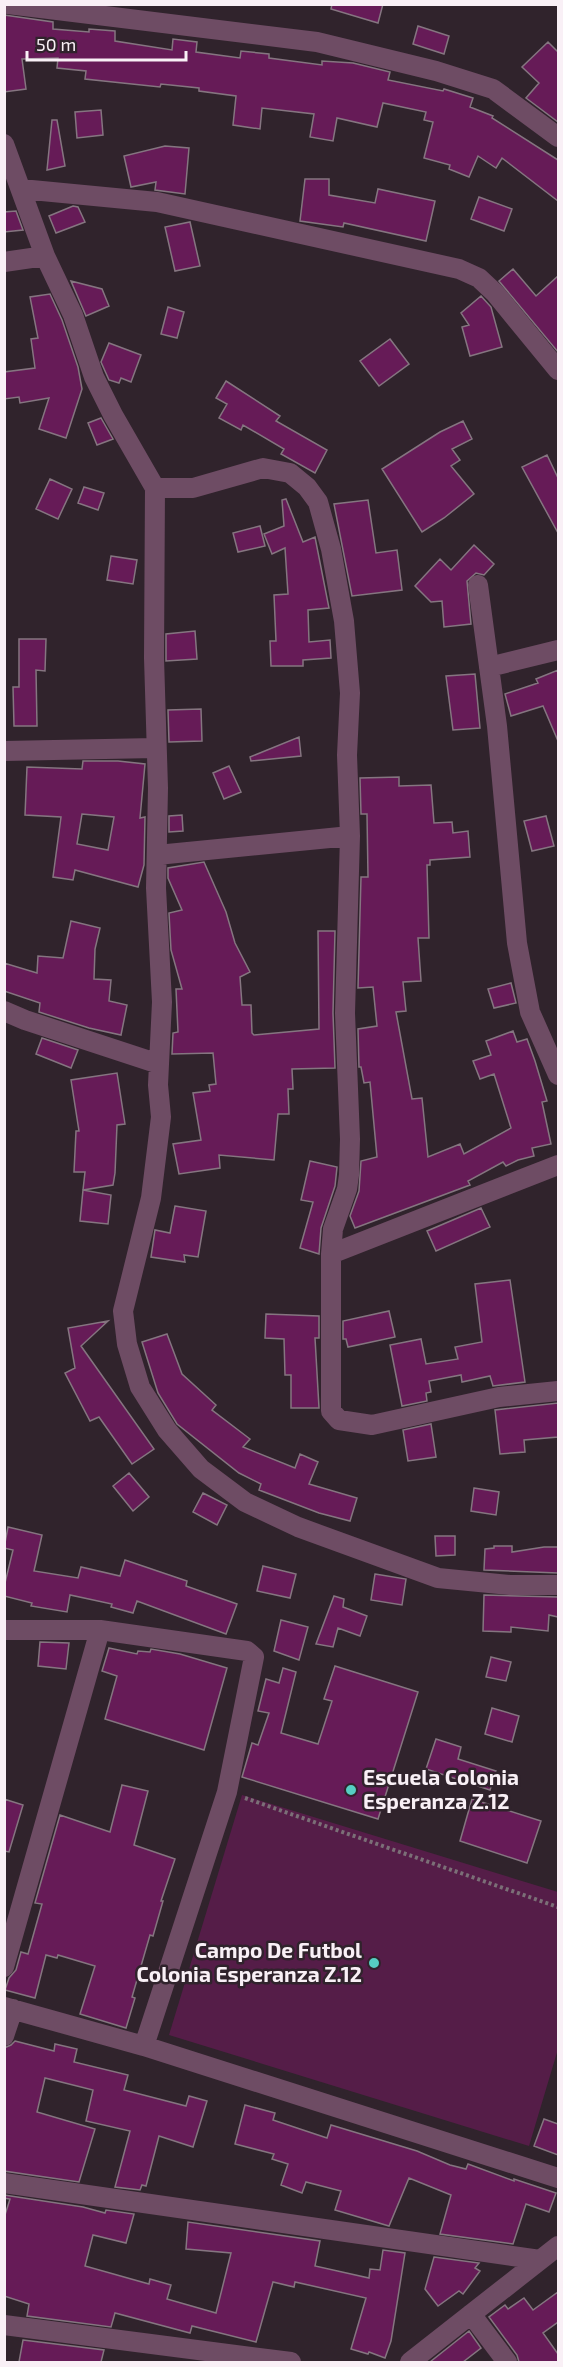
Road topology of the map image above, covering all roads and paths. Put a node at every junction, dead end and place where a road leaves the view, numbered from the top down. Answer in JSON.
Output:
{"nodes":[{"id":1,"x":8,"y":4,"type":"edge"},
{"id":2,"x":558,"y":137,"type":"edge"},
{"id":3,"x":4,"y":144,"type":"edge"},
{"id":4,"x":21,"y":189,"type":"junction"},
{"id":5,"x":45,"y":256,"type":"junction"},
{"id":6,"x":4,"y":262,"type":"edge"},
{"id":7,"x":558,"y":370,"type":"edge"},
{"id":8,"x":155,"y":488,"type":"junction"},
{"id":9,"x":478,"y":585,"type":"dead end"},
{"id":10,"x":558,"y":650,"type":"edge"},
{"id":11,"x":489,"y":667,"type":"junction"},
{"id":12,"x":155,"y":748,"type":"junction"},
{"id":13,"x":4,"y":751,"type":"edge"},
{"id":14,"x":350,"y":836,"type":"junction"},
{"id":15,"x":157,"y":855,"type":"junction"},
{"id":16,"x":4,"y":1011,"type":"edge"},
{"id":17,"x":159,"y":1064,"type":"junction"},
{"id":18,"x":558,"y":1075,"type":"edge"},
{"id":19,"x":558,"y":1165,"type":"edge"},
{"id":20,"x":331,"y":1254,"type":"junction"},
{"id":21,"x":558,"y":1391,"type":"edge"},
{"id":22,"x":558,"y":1585,"type":"edge"},
{"id":23,"x":4,"y":1630,"type":"edge"},
{"id":24,"x":100,"y":1630,"type":"junction"},
{"id":25,"x":226,"y":1792,"type":"junction"},
{"id":26,"x":558,"y":1907,"type":"edge"},
{"id":27,"x":4,"y":1967,"type":"edge"},
{"id":28,"x":9,"y":2008,"type":"edge"},
{"id":29,"x":4,"y":2036,"type":"edge"},
{"id":30,"x":144,"y":2046,"type":"junction"},
{"id":31,"x":558,"y":2178,"type":"edge"},
{"id":32,"x":4,"y":2183,"type":"edge"},
{"id":33,"x":558,"y":2246,"type":"edge"},
{"id":34,"x":540,"y":2260,"type":"junction"},
{"id":35,"x":471,"y":2314,"type":"junction"},
{"id":36,"x":4,"y":2325,"type":"edge"},
{"id":37,"x":291,"y":2362,"type":"edge"},
{"id":38,"x":410,"y":2362,"type":"edge"},
{"id":39,"x":507,"y":2362,"type":"edge"}],
"edges":[{"from":1,"to":2,"type":"street"},
{"from":3,"to":4,"type":"street"},
{"from":4,"to":5,"type":"street"},
{"from":4,"to":7,"type":"street"},
{"from":5,"to":6,"type":"street"},
{"from":5,"to":8,"type":"street"},
{"from":8,"to":12,"type":"street"},
{"from":8,"to":14,"type":"street"},
{"from":9,"to":11,"type":"street"},
{"from":10,"to":11,"type":"street"},
{"from":11,"to":18,"type":"street"},
{"from":12,"to":13,"type":"street"},
{"from":12,"to":15,"type":"street"},
{"from":14,"to":15,"type":"street"},
{"from":14,"to":20,"type":"street"},
{"from":15,"to":17,"type":"street"},
{"from":16,"to":17,"type":"street"},
{"from":17,"to":22,"type":"street"},
{"from":19,"to":20,"type":"street"},
{"from":20,"to":21,"type":"street"},
{"from":23,"to":24,"type":"street"},
{"from":24,"to":25,"type":"street"},
{"from":24,"to":27,"type":"street"},
{"from":25,"to":26,"type":"path"},
{"from":25,"to":30,"type":"street"},
{"from":28,"to":29,"type":"street"},
{"from":28,"to":30,"type":"street"},
{"from":30,"to":31,"type":"street"},
{"from":32,"to":34,"type":"street"},
{"from":33,"to":34,"type":"street"},
{"from":34,"to":35,"type":"street"},
{"from":35,"to":38,"type":"street"},
{"from":35,"to":39,"type":"street"},
{"from":36,"to":37,"type":"street"}]}
